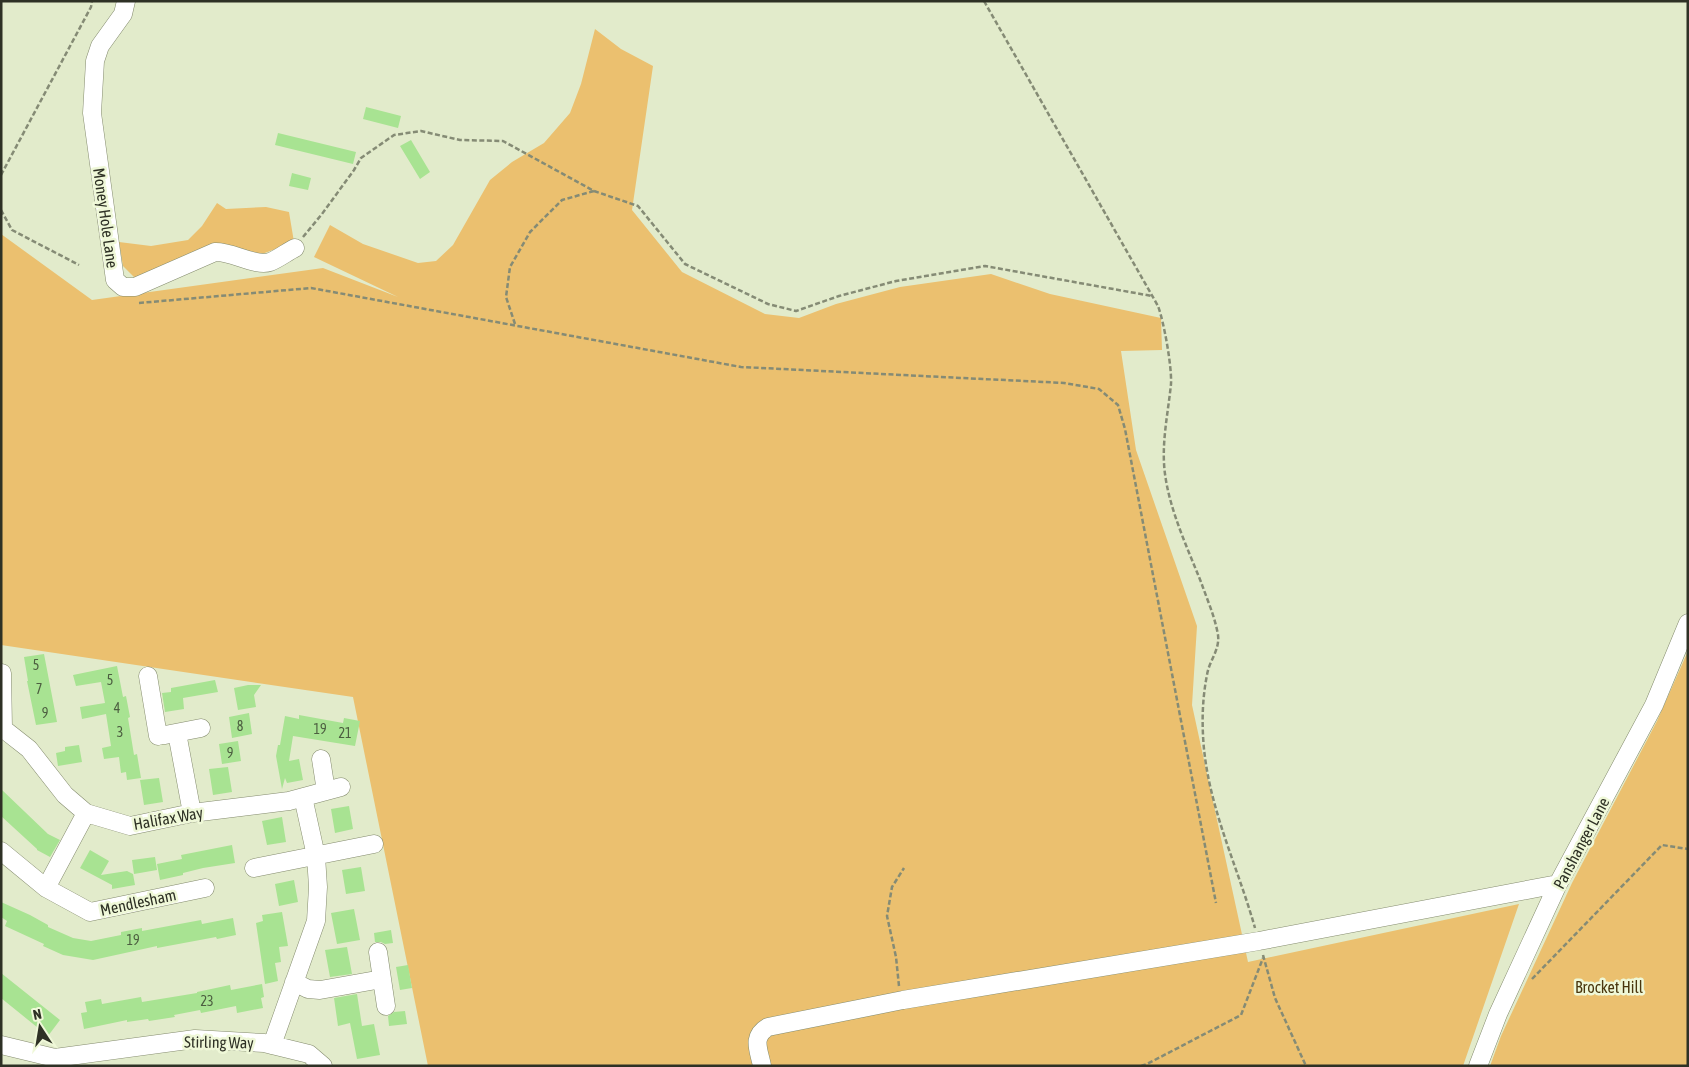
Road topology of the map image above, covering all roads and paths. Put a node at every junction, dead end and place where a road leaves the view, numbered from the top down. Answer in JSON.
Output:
{"nodes":[{"id":1,"x":92,"y":1,"type":"edge"},
{"id":2,"x":126,"y":1,"type":"edge"},
{"id":3,"x":984,"y":1,"type":"edge"},
{"id":4,"x":1,"y":175,"type":"edge"},
{"id":5,"x":594,"y":191,"type":"junction"},
{"id":6,"x":1,"y":210,"type":"edge"},
{"id":7,"x":294,"y":248,"type":"joint"},
{"id":8,"x":79,"y":265,"type":"dead end"},
{"id":9,"x":1152,"y":296,"type":"junction"},
{"id":10,"x":137,"y":303,"type":"dead end"},
{"id":11,"x":515,"y":324,"type":"junction"},
{"id":12,"x":1688,"y":623,"type":"edge"},
{"id":13,"x":2,"y":673,"type":"edge"},
{"id":14,"x":148,"y":676,"type":"dead end"},
{"id":15,"x":2,"y":727,"type":"edge"},
{"id":16,"x":201,"y":728,"type":"dead end"},
{"id":17,"x":177,"y":733,"type":"junction"},
{"id":18,"x":321,"y":759,"type":"dead end"},
{"id":19,"x":303,"y":797,"type":"junction"},
{"id":20,"x":192,"y":813,"type":"junction"},
{"id":21,"x":86,"y":814,"type":"junction"},
{"id":22,"x":374,"y":844,"type":"dead end"},
{"id":23,"x":1688,"y":849,"type":"edge"},
{"id":24,"x":1,"y":850,"type":"edge"},
{"id":25,"x":316,"y":856,"type":"junction"},
{"id":26,"x":254,"y":868,"type":"dead end"},
{"id":27,"x":904,"y":868,"type":"dead end"},
{"id":28,"x":1558,"y":884,"type":"junction"},
{"id":29,"x":46,"y":888,"type":"junction"},
{"id":30,"x":205,"y":888,"type":"dead end"},
{"id":31,"x":1216,"y":903,"type":"dead end"},
{"id":32,"x":1261,"y":949,"type":"junction"},
{"id":33,"x":378,"y":952,"type":"dead end"},
{"id":34,"x":382,"y":979,"type":"junction"},
{"id":35,"x":1532,"y":979,"type":"dead end"},
{"id":36,"x":294,"y":982,"type":"junction"},
{"id":37,"x":903,"y":1000,"type":"junction"},
{"id":38,"x":386,"y":1006,"type":"dead end"},
{"id":39,"x":1,"y":1045,"type":"edge"},
{"id":40,"x":272,"y":1045,"type":"junction"},
{"id":41,"x":323,"y":1066,"type":"edge"},
{"id":42,"x":762,"y":1066,"type":"edge"},
{"id":43,"x":1141,"y":1066,"type":"edge"},
{"id":44,"x":1306,"y":1066,"type":"edge"},
{"id":45,"x":1478,"y":1066,"type":"edge"}],
"edges":[{"from":1,"to":4,"type":"path"},
{"from":2,"to":7,"type":"street","name":"Money Hole Lane"},
{"from":3,"to":9,"type":"path"},
{"from":5,"to":7,"type":"path"},
{"from":5,"to":9,"type":"path"},
{"from":5,"to":11,"type":"path"},
{"from":6,"to":8,"type":"path"},
{"from":9,"to":32,"type":"path"},
{"from":10,"to":11,"type":"path"},
{"from":11,"to":31,"type":"path"},
{"from":12,"to":28,"type":"street","name":"Panshanger Lane"},
{"from":13,"to":15,"type":"street"},
{"from":14,"to":17,"type":"street"},
{"from":15,"to":21,"type":"street","name":"Halifax Way"},
{"from":16,"to":17,"type":"street"},
{"from":17,"to":20,"type":"street"},
{"from":18,"to":19,"type":"street","name":"Halifax Way"},
{"from":19,"to":20,"type":"street","name":"Halifax Way"},
{"from":19,"to":25,"type":"street","name":"Stirling Way"},
{"from":20,"to":21,"type":"street","name":"Halifax Way"},
{"from":21,"to":29,"type":"street"},
{"from":22,"to":25,"type":"street"},
{"from":23,"to":35,"type":"path"},
{"from":24,"to":29,"type":"street","name":"Mendlesham"},
{"from":25,"to":26,"type":"street"},
{"from":25,"to":36,"type":"street","name":"Stirling Way"},
{"from":27,"to":37,"type":"path"},
{"from":28,"to":32,"type":"street"},
{"from":28,"to":45,"type":"street","name":"Panshanger Lane"},
{"from":29,"to":30,"type":"street","name":"Mendlesham"},
{"from":32,"to":37,"type":"street"},
{"from":32,"to":43,"type":"path"},
{"from":32,"to":44,"type":"path"},
{"from":33,"to":34,"type":"street"},
{"from":34,"to":36,"type":"street"},
{"from":34,"to":38,"type":"street"},
{"from":36,"to":40,"type":"street","name":"Stirling Way"},
{"from":37,"to":42,"type":"street"},
{"from":39,"to":40,"type":"street","name":"Stirling Way"},
{"from":40,"to":41,"type":"street"}]}
